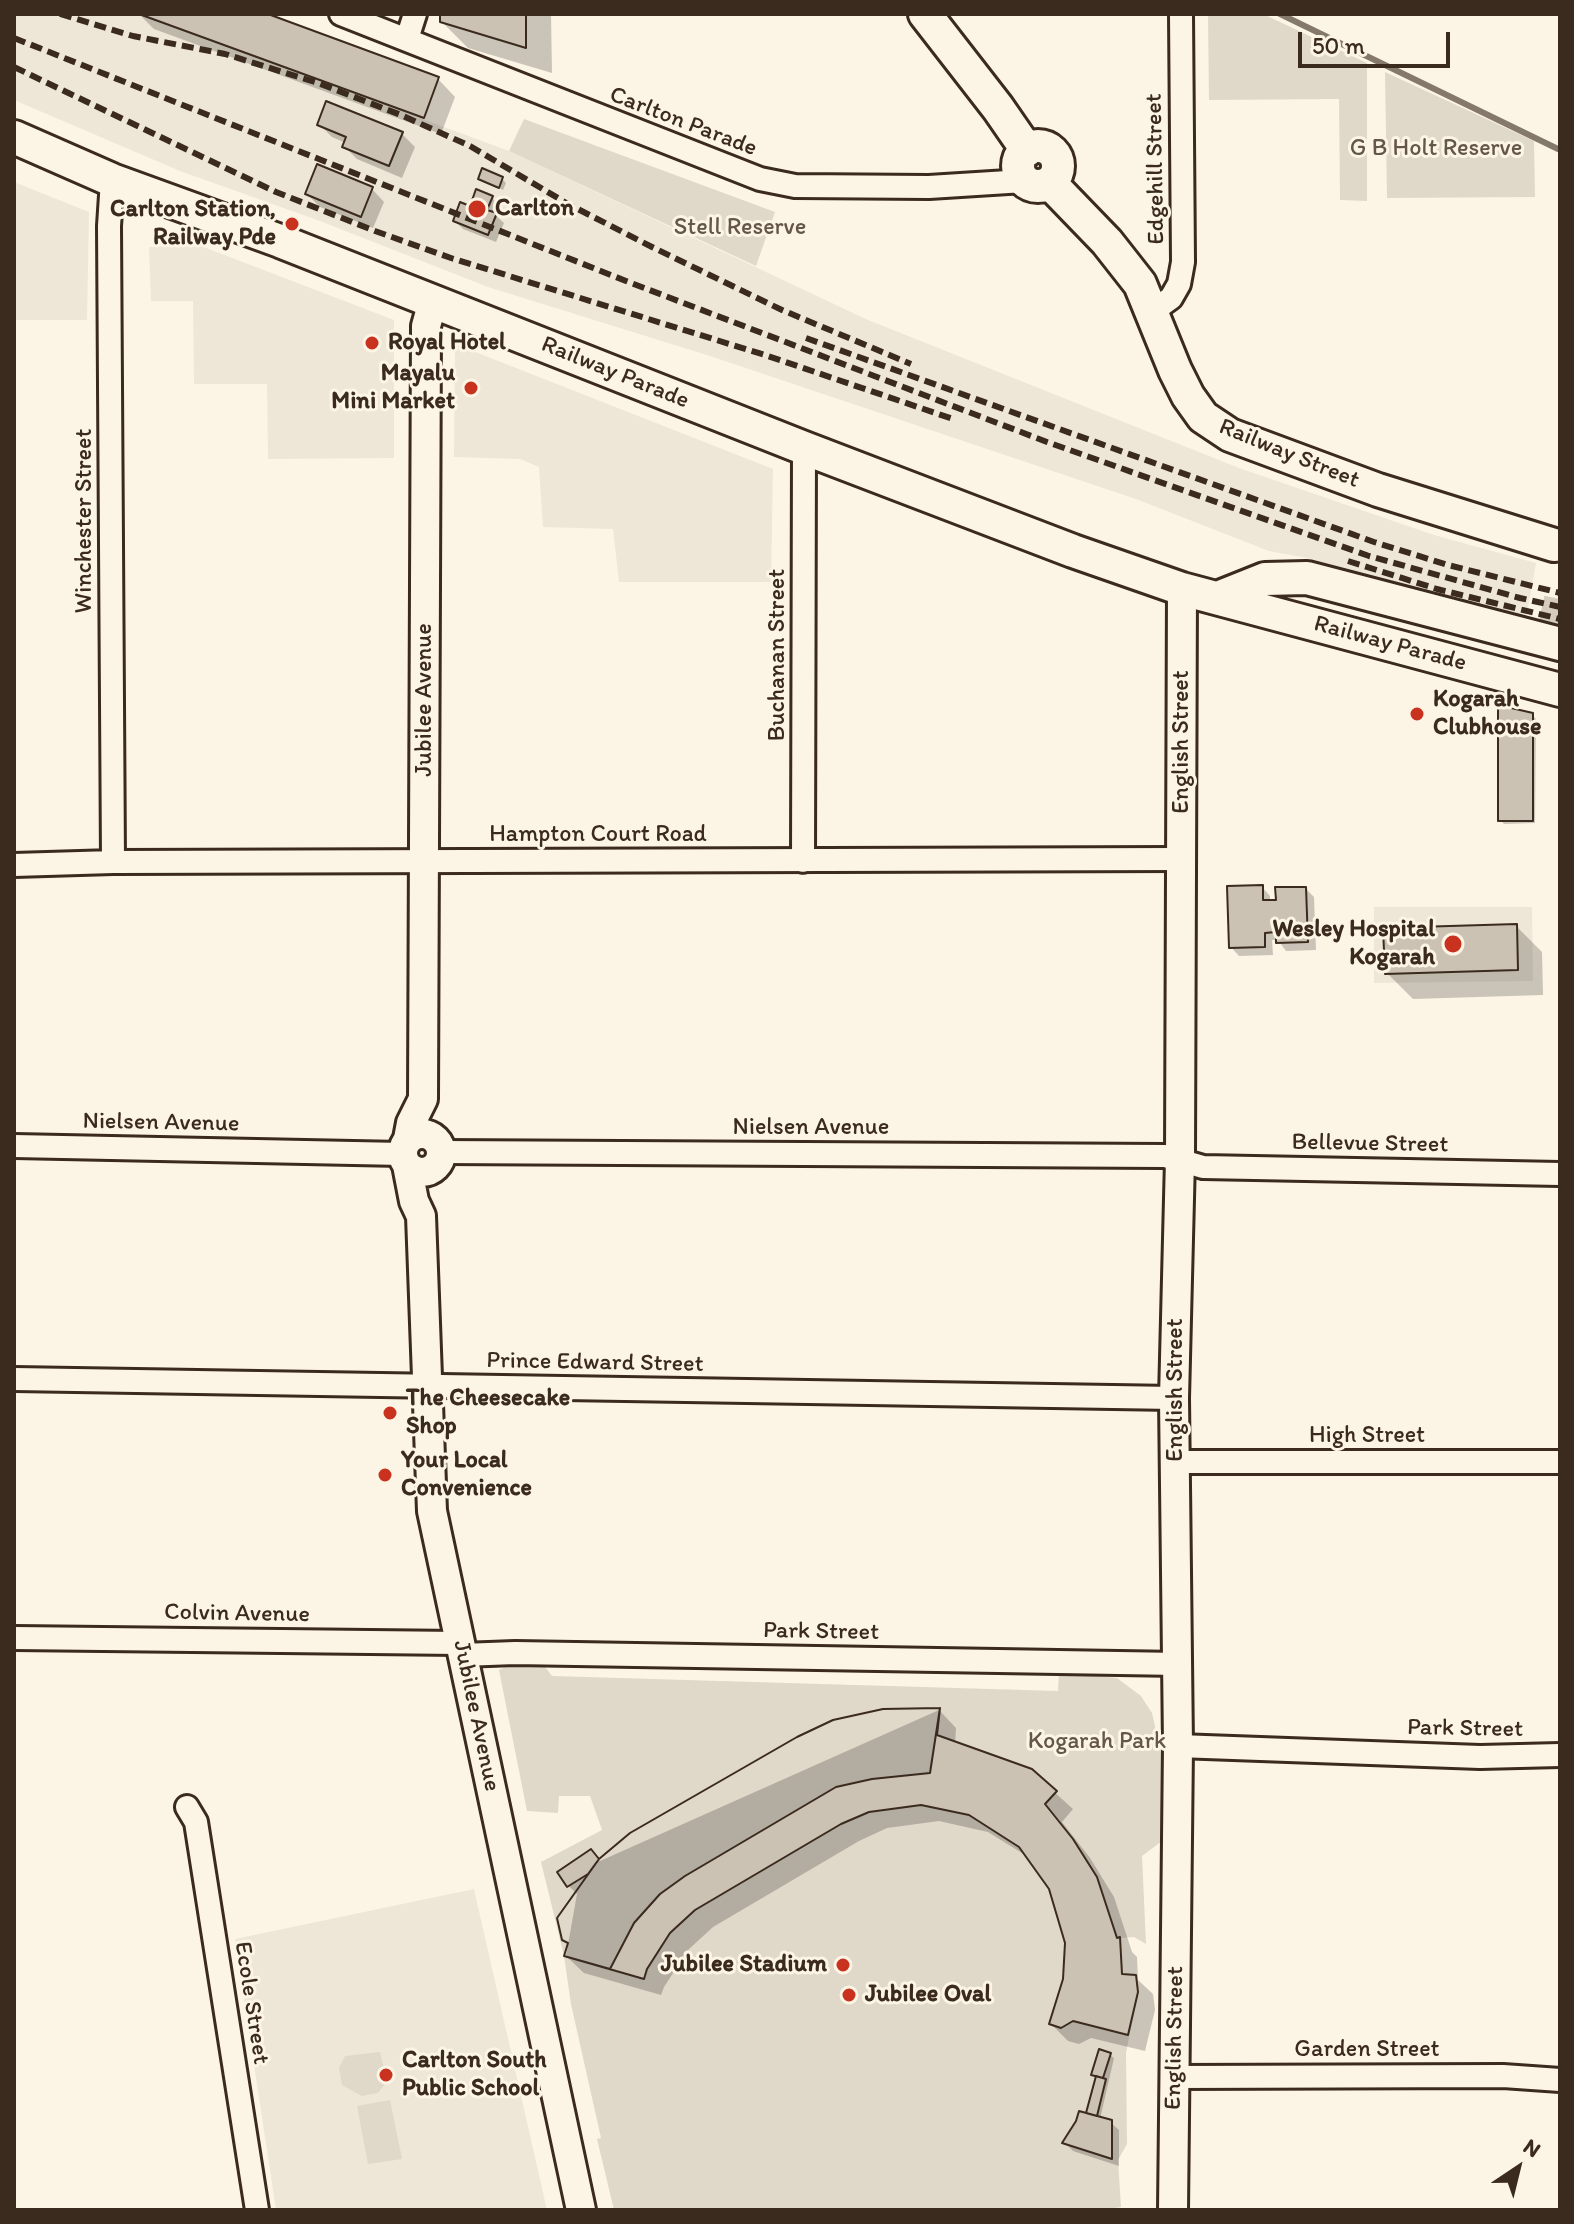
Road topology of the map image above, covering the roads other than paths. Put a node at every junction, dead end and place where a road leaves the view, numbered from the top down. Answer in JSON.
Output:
{"nodes":[{"id":1,"x":341,"y":14,"type":"edge"},
{"id":2,"x":415,"y":14,"type":"edge"},
{"id":3,"x":925,"y":14,"type":"edge"},
{"id":4,"x":1181,"y":14,"type":"edge"},
{"id":5,"x":407,"y":39,"type":"junction"},
{"id":6,"x":14,"y":137,"type":"edge"},
{"id":7,"x":1034,"y":171,"type":"junction"},
{"id":8,"x":112,"y":180,"type":"junction"},
{"id":9,"x":433,"y":301,"type":"junction"},
{"id":10,"x":1153,"y":311,"type":"junction"},
{"id":11,"x":804,"y":448,"type":"junction"},
{"id":12,"x":1558,"y":546,"type":"edge"},
{"id":13,"x":1182,"y":589,"type":"junction"},
{"id":14,"x":1220,"y":597,"type":"junction"},
{"id":15,"x":1555,"y":639,"type":"edge"},
{"id":16,"x":1560,"y":690,"type":"edge"},
{"id":17,"x":1181,"y":859,"type":"junction"},
{"id":18,"x":803,"y":861,"type":"junction"},
{"id":19,"x":113,"y":862,"type":"junction"},
{"id":20,"x":424,"y":862,"type":"junction"},
{"id":21,"x":14,"y":865,"type":"edge"},
{"id":22,"x":14,"y":1146,"type":"edge"},
{"id":23,"x":421,"y":1153,"type":"junction"},
{"id":24,"x":1180,"y":1159,"type":"junction"},
{"id":25,"x":1560,"y":1174,"type":"edge"},
{"id":26,"x":14,"y":1379,"type":"edge"},
{"id":27,"x":427,"y":1387,"type":"junction"},
{"id":28,"x":1174,"y":1398,"type":"junction"},
{"id":29,"x":1175,"y":1462,"type":"junction"},
{"id":30,"x":1560,"y":1462,"type":"edge"},
{"id":31,"x":14,"y":1638,"type":"edge"},
{"id":32,"x":461,"y":1649,"type":"junction"},
{"id":33,"x":1179,"y":1664,"type":"junction"},
{"id":34,"x":1178,"y":1746,"type":"junction"},
{"id":35,"x":1560,"y":1755,"type":"edge"},
{"id":36,"x":187,"y":1807,"type":"dead end"},
{"id":37,"x":1174,"y":2077,"type":"junction"},
{"id":38,"x":1560,"y":2080,"type":"edge"},
{"id":39,"x":1173,"y":2201,"type":"edge"},
{"id":40,"x":257,"y":2210,"type":"edge"},
{"id":41,"x":581,"y":2210,"type":"edge"}],
"edges":[{"from":1,"to":5,"type":"street","name":"Carlton Parade"},
{"from":2,"to":5,"type":"street"},
{"from":3,"to":7,"type":"main road","name":"Railway Street"},
{"from":4,"to":10,"type":"street","name":"Edgehill Street"},
{"from":5,"to":7,"type":"street","name":"Carlton Parade"},
{"from":6,"to":8,"type":"main road","name":"Railway Parade"},
{"from":7,"to":10,"type":"main road","name":"Railway Street"},
{"from":8,"to":9,"type":"main road","name":"Railway Parade"},
{"from":8,"to":19,"type":"street","name":"Winchester Street"},
{"from":9,"to":11,"type":"main road","name":"Railway Parade"},
{"from":9,"to":20,"type":"street","name":"Jubilee Avenue"},
{"from":10,"to":12,"type":"main road","name":"Railway Street"},
{"from":11,"to":13,"type":"main road","name":"Railway Parade"},
{"from":11,"to":18,"type":"street","name":"Buchanan Street"},
{"from":13,"to":14,"type":"main road","name":"Railway Parade"},
{"from":13,"to":17,"type":"street","name":"English Street"},
{"from":14,"to":15,"type":"main road","name":"Railway Parade"},
{"from":14,"to":16,"type":"main road","name":"Railway Parade"},
{"from":17,"to":18,"type":"street","name":"Hampton Court Road"},
{"from":17,"to":24,"type":"street","name":"English Street"},
{"from":18,"to":20,"type":"street","name":"Hampton Court Road"},
{"from":19,"to":20,"type":"street","name":"Hampton Court Road"},
{"from":19,"to":21,"type":"street","name":"Hampton Court Road"},
{"from":20,"to":23,"type":"street","name":"Jubilee Avenue"},
{"from":22,"to":23,"type":"street","name":"Nielsen Avenue"},
{"from":23,"to":24,"type":"street","name":"Nielsen Avenue"},
{"from":23,"to":27,"type":"street","name":"Jubilee Avenue"},
{"from":24,"to":25,"type":"street","name":"Bellevue Street"},
{"from":24,"to":28,"type":"street","name":"English Street"},
{"from":26,"to":27,"type":"street","name":"Prince Edward Street"},
{"from":27,"to":28,"type":"street","name":"Prince Edward Street"},
{"from":27,"to":32,"type":"street","name":"Jubilee Avenue"},
{"from":28,"to":29,"type":"street","name":"English Street"},
{"from":29,"to":30,"type":"street","name":"High Street"},
{"from":29,"to":33,"type":"street","name":"English Street"},
{"from":31,"to":32,"type":"street","name":"Colvin Avenue"},
{"from":32,"to":33,"type":"street","name":"Park Street"},
{"from":32,"to":41,"type":"street","name":"Jubilee Avenue"},
{"from":33,"to":34,"type":"street","name":"English Street"},
{"from":34,"to":35,"type":"street","name":"Park Street"},
{"from":34,"to":37,"type":"street","name":"English Street"},
{"from":36,"to":40,"type":"street","name":"Ecole Street"},
{"from":37,"to":38,"type":"street","name":"Garden Street"},
{"from":37,"to":39,"type":"street","name":"English Street"}]}
